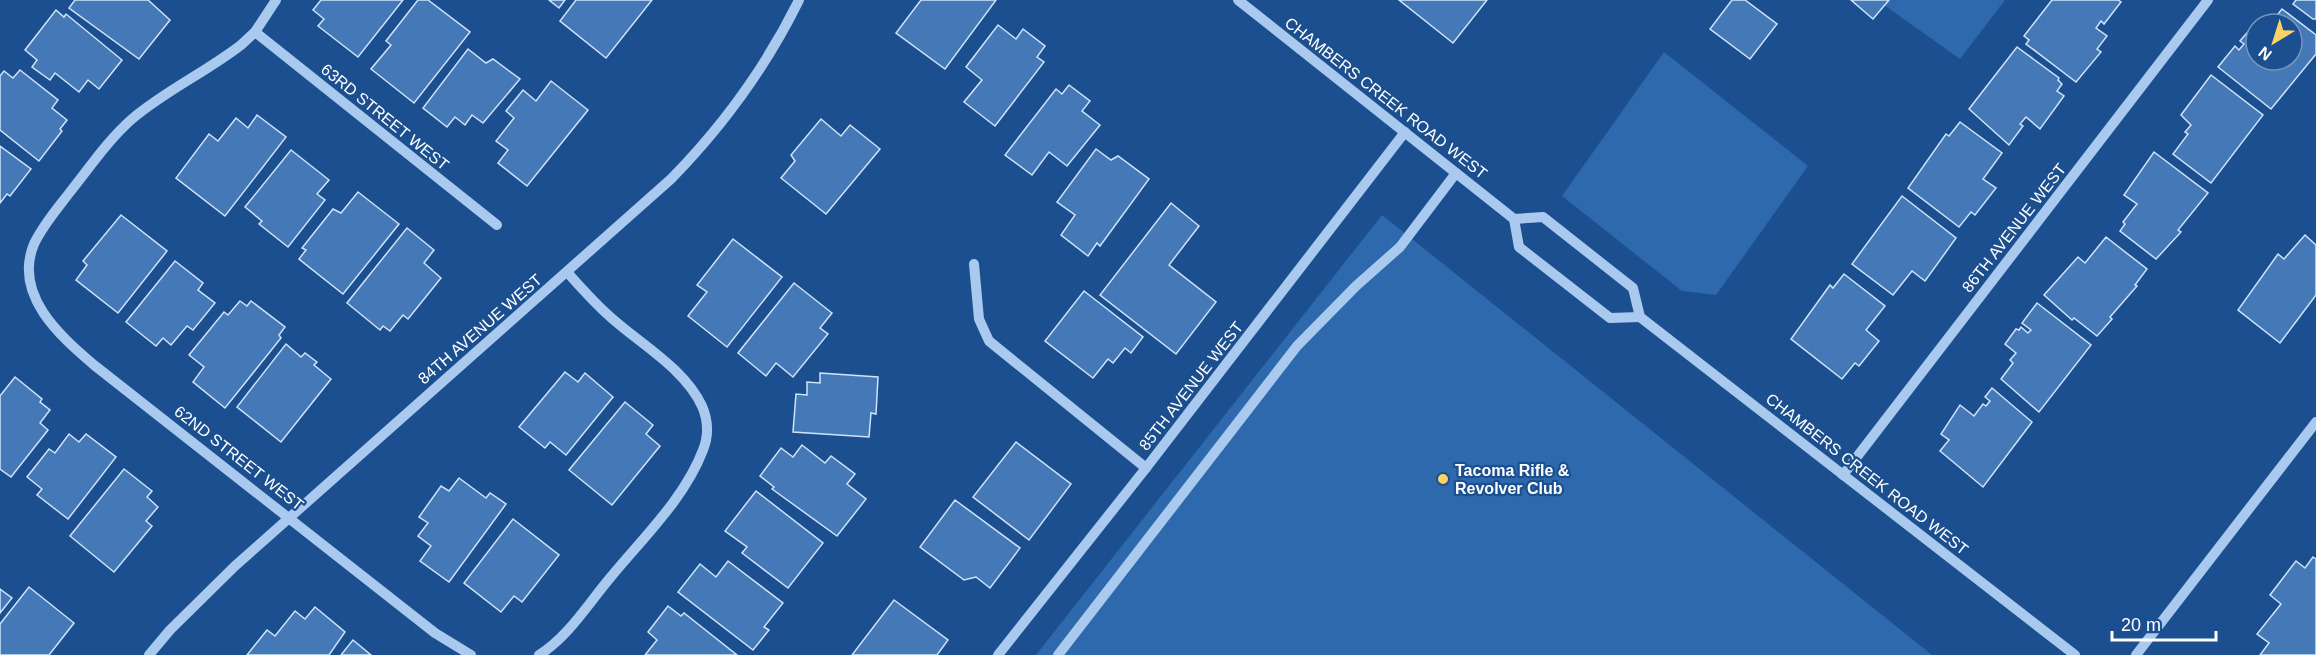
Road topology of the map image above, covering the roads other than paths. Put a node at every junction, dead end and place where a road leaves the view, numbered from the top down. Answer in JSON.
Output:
{"nodes":[{"id":1,"x":276,"y":0,"type":"edge"},
{"id":2,"x":799,"y":0,"type":"edge"},
{"id":3,"x":1238,"y":0,"type":"edge"},
{"id":4,"x":2208,"y":0,"type":"edge"},
{"id":5,"x":255,"y":32,"type":"junction"},
{"id":6,"x":1405,"y":132,"type":"junction"},
{"id":7,"x":1456,"y":173,"type":"junction"},
{"id":8,"x":1514,"y":219,"type":"junction"},
{"id":9,"x":497,"y":225,"type":"dead end"},
{"id":10,"x":974,"y":264,"type":"dead end"},
{"id":11,"x":567,"y":272,"type":"junction"},
{"id":12,"x":1640,"y":317,"type":"junction"},
{"id":13,"x":2316,"y":422,"type":"edge"},
{"id":14,"x":1146,"y":468,"type":"junction"},
{"id":15,"x":1843,"y":475,"type":"junction"},
{"id":16,"x":290,"y":517,"type":"junction"},
{"id":17,"x":149,"y":655,"type":"edge"},
{"id":18,"x":471,"y":655,"type":"edge"},
{"id":19,"x":539,"y":655,"type":"edge"},
{"id":20,"x":998,"y":655,"type":"edge"},
{"id":21,"x":1058,"y":655,"type":"edge"},
{"id":22,"x":2075,"y":655,"type":"edge"},
{"id":23,"x":2136,"y":655,"type":"edge"}],
"edges":[{"from":1,"to":5,"type":"street"},
{"from":2,"to":11,"type":"street","name":"84TH AVENUE WEST"},
{"from":3,"to":6,"type":"street","name":"CHAMBERS CREEK ROAD WEST"},
{"from":4,"to":15,"type":"street","name":"86TH AVENUE WEST"},
{"from":5,"to":9,"type":"street","name":"63RD STREET WEST"},
{"from":5,"to":16,"type":"street","name":"62ND STREET WEST"},
{"from":6,"to":7,"type":"street","name":"CHAMBERS CREEK ROAD WEST"},
{"from":6,"to":14,"type":"street","name":"85TH AVENUE WEST"},
{"from":7,"to":8,"type":"street","name":"CHAMBERS CREEK ROAD WEST"},
{"from":7,"to":21,"type":"street"},
{"from":8,"to":12,"type":"street"},
{"from":8,"to":12,"type":"street"},
{"from":10,"to":14,"type":"street"},
{"from":11,"to":16,"type":"street","name":"84TH AVENUE WEST"},
{"from":11,"to":19,"type":"street"},
{"from":12,"to":15,"type":"street","name":"CHAMBERS CREEK ROAD WEST"},
{"from":13,"to":23,"type":"street"},
{"from":14,"to":20,"type":"street","name":"85TH AVENUE WEST"},
{"from":15,"to":22,"type":"street","name":"CHAMBERS CREEK ROAD WEST"},
{"from":16,"to":17,"type":"street","name":"84TH AVENUE WEST"},
{"from":16,"to":18,"type":"street","name":"62ND STREET WEST"}]}
